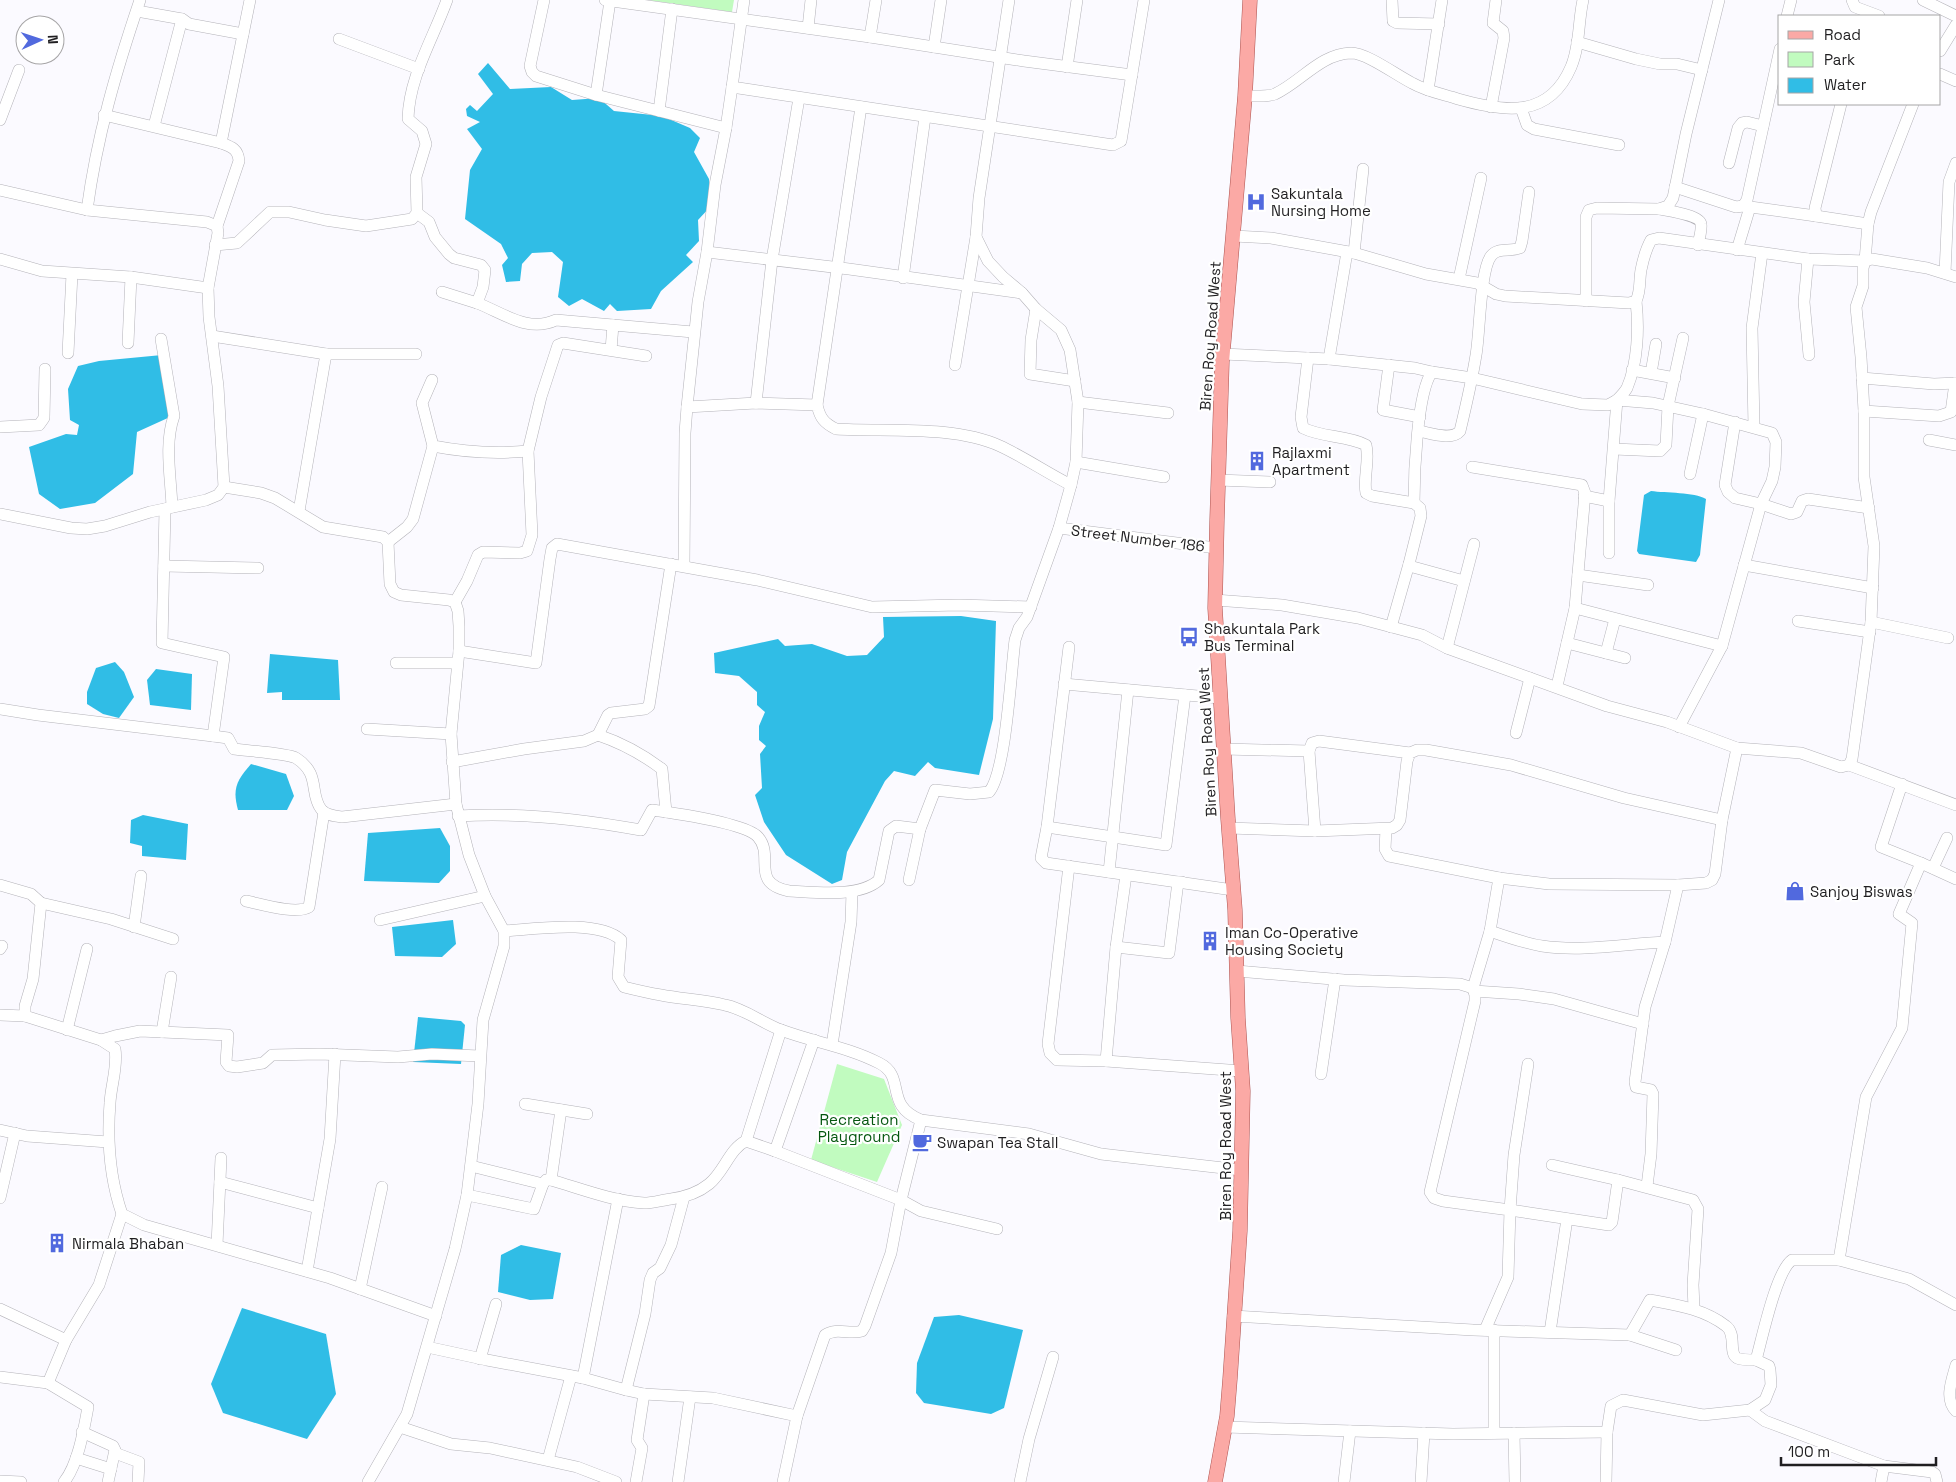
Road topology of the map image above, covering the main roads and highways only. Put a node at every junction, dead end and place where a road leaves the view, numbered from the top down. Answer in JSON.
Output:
{"nodes":[{"id":1,"x":1250,"y":0,"type":"edge"},
{"id":2,"x":1215,"y":1482,"type":"edge"}],
"edges":[{"from":1,"to":2,"type":"main road","name":"Biren Roy Road West"}]}
